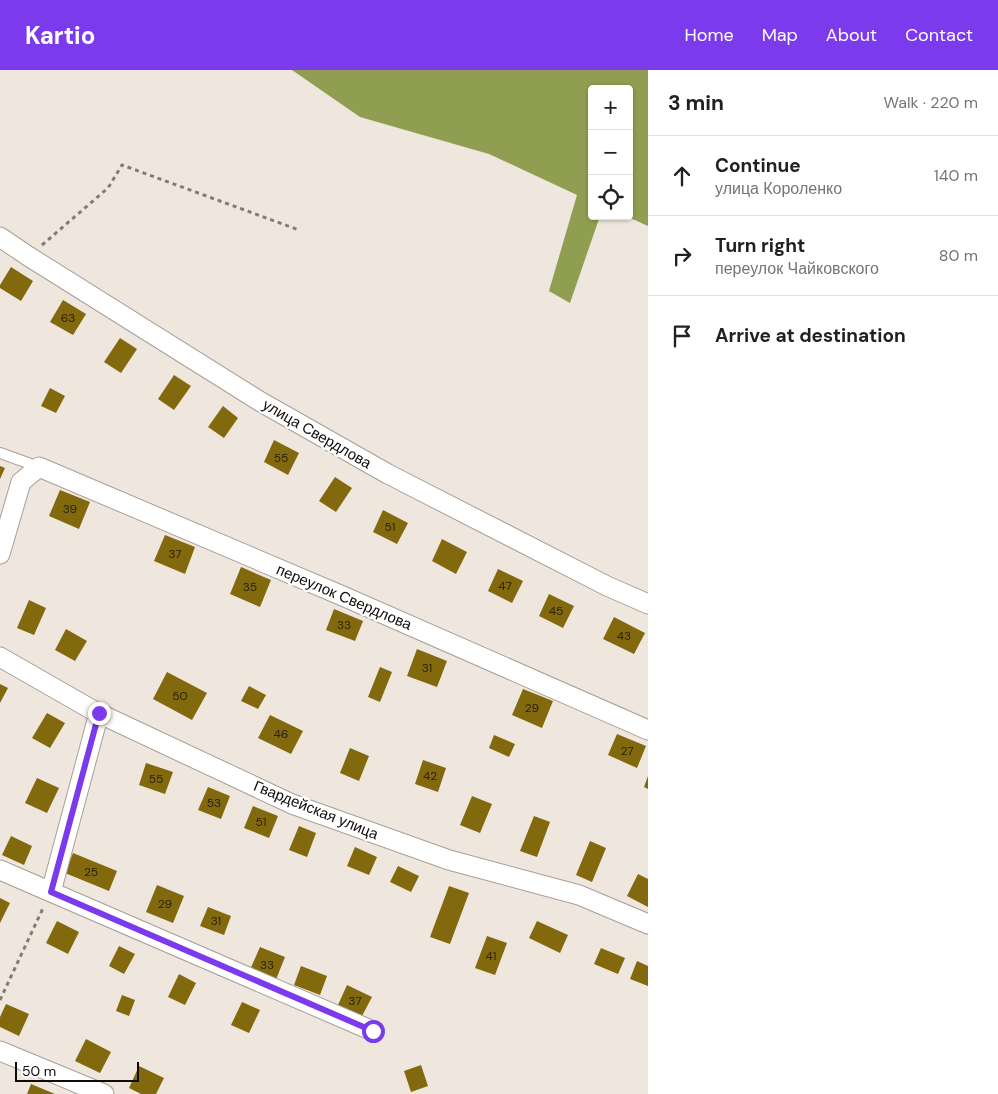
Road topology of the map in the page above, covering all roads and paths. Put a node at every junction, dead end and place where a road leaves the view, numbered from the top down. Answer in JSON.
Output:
{"nodes":[{"id":1,"x":300,"y":230,"type":"dead end"},
{"id":2,"x":0,"y":237,"type":"edge"},
{"id":3,"x":28,"y":256,"type":"junction"},
{"id":4,"x":0,"y":453,"type":"edge"},
{"id":5,"x":39,"y":468,"type":"junction"},
{"id":6,"x":0,"y":554,"type":"edge"},
{"id":7,"x":648,"y":604,"type":"edge"},
{"id":8,"x":0,"y":657,"type":"edge"},
{"id":9,"x":99,"y":713,"type":"junction"},
{"id":10,"x":648,"y":730,"type":"edge"},
{"id":11,"x":0,"y":870,"type":"edge"},
{"id":12,"x":51,"y":892,"type":"junction"},
{"id":13,"x":648,"y":924,"type":"edge"},
{"id":14,"x":0,"y":1000,"type":"edge"},
{"id":15,"x":373,"y":1031,"type":"dead end"},
{"id":16,"x":0,"y":1050,"type":"edge"},
{"id":17,"x":104,"y":1094,"type":"edge"}],
"edges":[{"from":1,"to":3,"type":"path"},
{"from":2,"to":3,"type":"street","name":"улица Свердлова"},
{"from":3,"to":7,"type":"street","name":"улица Свердлова"},
{"from":4,"to":5,"type":"lane"},
{"from":5,"to":6,"type":"street"},
{"from":5,"to":10,"type":"street","name":"переулок Свердлова"},
{"from":8,"to":9,"type":"street","name":"Гвардейская улица"},
{"from":9,"to":12,"type":"street"},
{"from":9,"to":13,"type":"street","name":"Гвардейская улица"},
{"from":11,"to":12,"type":"street"},
{"from":12,"to":14,"type":"path"},
{"from":12,"to":15,"type":"street"},
{"from":16,"to":17,"type":"street"}]}
